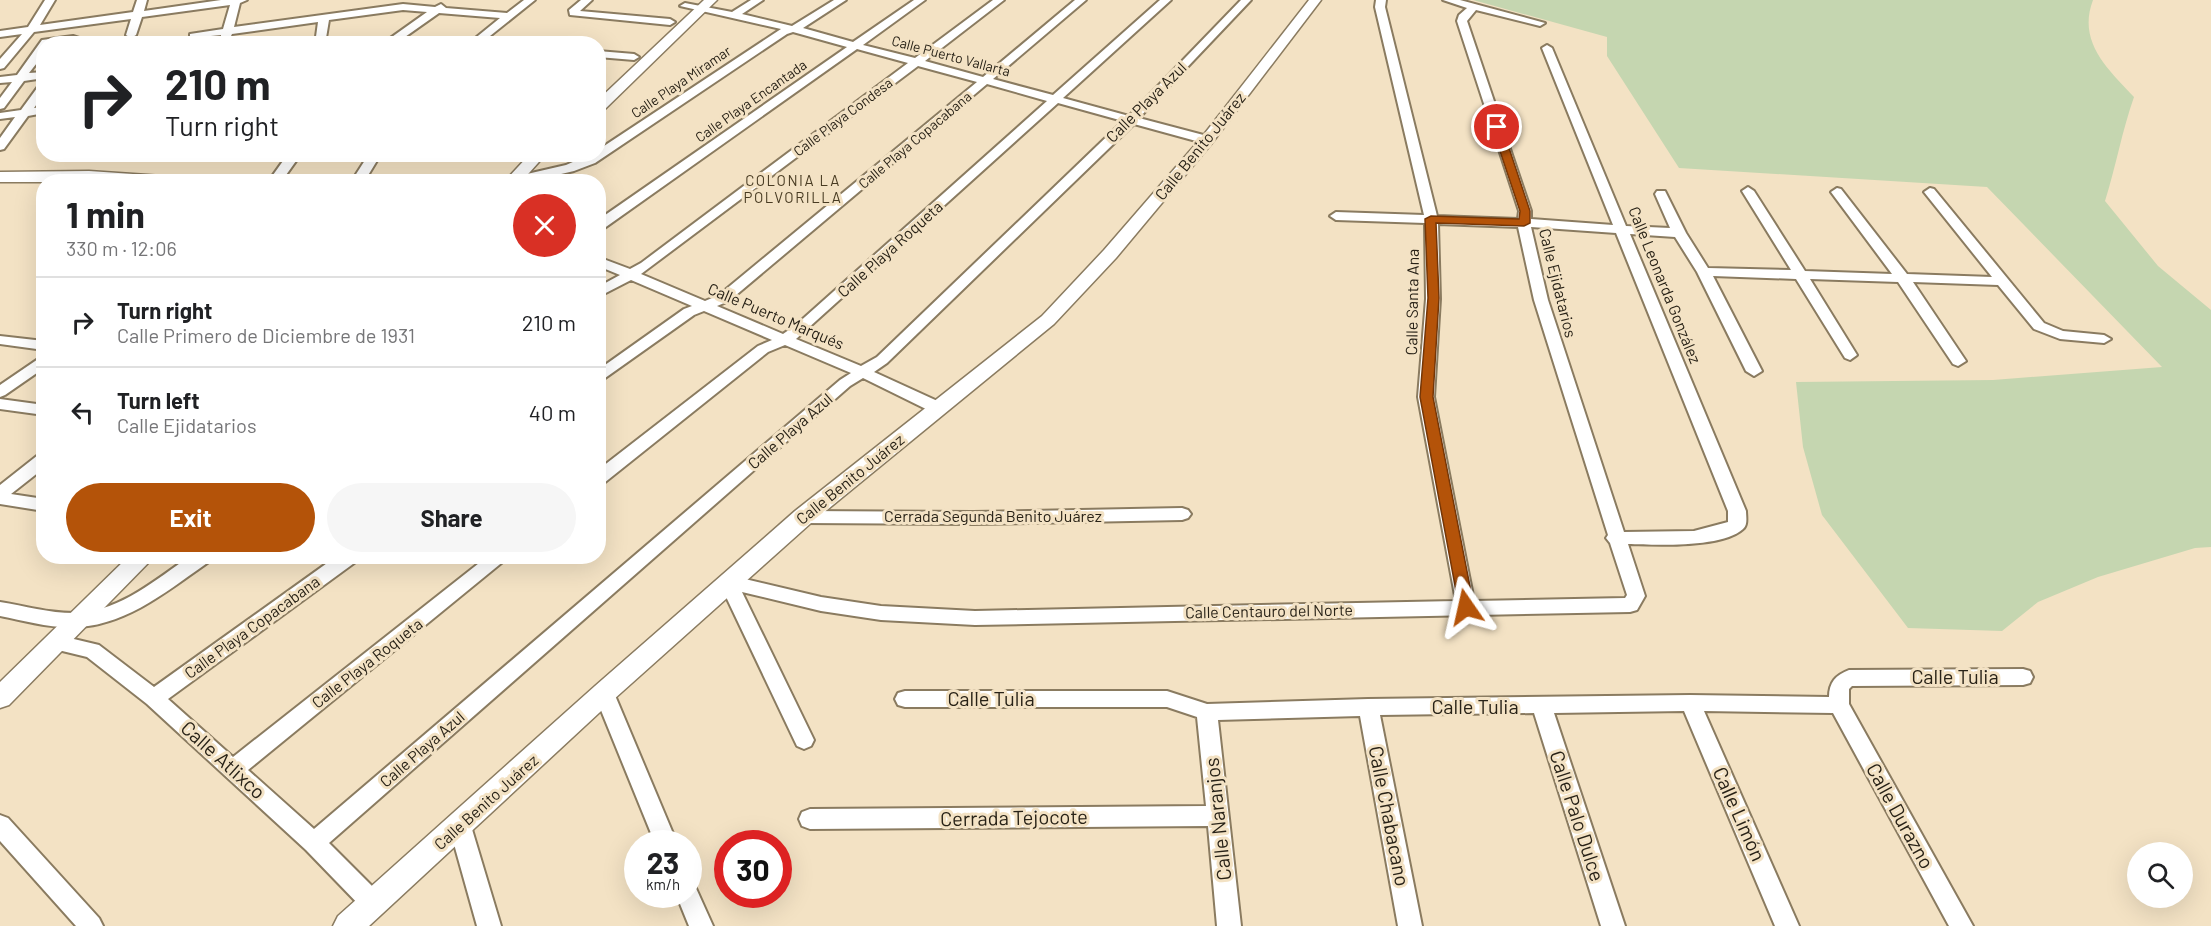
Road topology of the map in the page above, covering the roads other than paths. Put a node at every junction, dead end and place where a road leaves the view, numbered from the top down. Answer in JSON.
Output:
{"nodes":[{"id":1,"x":50,"y":0,"type":"edge"},
{"id":2,"x":142,"y":0,"type":"edge"},
{"id":3,"x":239,"y":0,"type":"edge"},
{"id":4,"x":452,"y":0,"type":"edge"},
{"id":5,"x":530,"y":0,"type":"edge"},
{"id":6,"x":587,"y":0,"type":"edge"},
{"id":7,"x":758,"y":0,"type":"edge"},
{"id":8,"x":841,"y":0,"type":"edge"},
{"id":9,"x":920,"y":0,"type":"edge"},
{"id":10,"x":999,"y":0,"type":"edge"},
{"id":11,"x":1081,"y":0,"type":"edge"},
{"id":12,"x":1166,"y":0,"type":"edge"},
{"id":13,"x":1246,"y":0,"type":"edge"},
{"id":14,"x":1315,"y":0,"type":"edge"},
{"id":15,"x":1380,"y":0,"type":"edge"},
{"id":16,"x":1448,"y":0,"type":"edge"},
{"id":17,"x":697,"y":4,"type":"edge"},
{"id":18,"x":1474,"y":7,"type":"junction"},
{"id":19,"x":439,"y":9,"type":"junction"},
{"id":20,"x":138,"y":15,"type":"junction"},
{"id":21,"x":734,"y":15,"type":"junction"},
{"id":22,"x":510,"y":16,"type":"junction"},
{"id":23,"x":324,"y":18,"type":"junction"},
{"id":24,"x":670,"y":22,"type":"junction"},
{"id":25,"x":1540,"y":23,"type":"dead end"},
{"id":26,"x":54,"y":26,"type":"junction"},
{"id":27,"x":793,"y":29,"type":"junction"},
{"id":28,"x":30,"y":30,"type":"junction"},
{"id":29,"x":0,"y":34,"type":"edge"},
{"id":30,"x":131,"y":35,"type":"dead end"},
{"id":31,"x":49,"y":36,"type":"edge"},
{"id":32,"x":226,"y":36,"type":"edge"},
{"id":33,"x":231,"y":36,"type":"edge"},
{"id":34,"x":321,"y":36,"type":"edge"},
{"id":35,"x":399,"y":36,"type":"edge"},
{"id":36,"x":484,"y":36,"type":"edge"},
{"id":37,"x":855,"y":45,"type":"junction"},
{"id":38,"x":1547,"y":48,"type":"dead end"},
{"id":39,"x":606,"y":57,"type":"edge"},
{"id":40,"x":3,"y":60,"type":"edge"},
{"id":41,"x":36,"y":60,"type":"edge"},
{"id":42,"x":36,"y":62,"type":"edge"},
{"id":43,"x":916,"y":62,"type":"junction"},
{"id":44,"x":631,"y":66,"type":"junction"},
{"id":45,"x":36,"y":76,"type":"edge"},
{"id":46,"x":19,"y":78,"type":"junction"},
{"id":47,"x":0,"y":80,"type":"edge"},
{"id":48,"x":986,"y":81,"type":"junction"},
{"id":49,"x":606,"y":87,"type":"edge"},
{"id":50,"x":36,"y":92,"type":"edge"},
{"id":51,"x":36,"y":98,"type":"edge"},
{"id":52,"x":606,"y":98,"type":"edge"},
{"id":53,"x":2,"y":100,"type":"edge"},
{"id":54,"x":1056,"y":101,"type":"junction"},
{"id":55,"x":36,"y":111,"type":"edge"},
{"id":56,"x":24,"y":113,"type":"junction"},
{"id":57,"x":0,"y":116,"type":"edge"},
{"id":58,"x":1130,"y":121,"type":"junction"},
{"id":59,"x":1207,"y":140,"type":"junction"},
{"id":60,"x":0,"y":146,"type":"edge"},
{"id":61,"x":606,"y":150,"type":"edge"},
{"id":62,"x":531,"y":162,"type":"edge"},
{"id":63,"x":545,"y":162,"type":"edge"},
{"id":64,"x":586,"y":162,"type":"edge"},
{"id":65,"x":519,"y":174,"type":"edge"},
{"id":66,"x":534,"y":174,"type":"edge"},
{"id":67,"x":548,"y":174,"type":"edge"},
{"id":68,"x":0,"y":177,"type":"edge"},
{"id":69,"x":36,"y":177,"type":"edge"},
{"id":70,"x":0,"y":190,"type":"edge"},
{"id":71,"x":36,"y":191,"type":"edge"},
{"id":72,"x":1748,"y":191,"type":"dead end"},
{"id":73,"x":1837,"y":192,"type":"dead end"},
{"id":74,"x":1930,"y":192,"type":"dead end"},
{"id":75,"x":1661,"y":194,"type":"dead end"},
{"id":76,"x":1336,"y":216,"type":"dead end"},
{"id":77,"x":1431,"y":219,"type":"junction"},
{"id":78,"x":606,"y":220,"type":"edge"},
{"id":79,"x":1524,"y":223,"type":"junction"},
{"id":80,"x":1622,"y":229,"type":"junction"},
{"id":81,"x":1679,"y":233,"type":"junction"},
{"id":82,"x":606,"y":264,"type":"edge"},
{"id":83,"x":1704,"y":272,"type":"junction"},
{"id":84,"x":632,"y":274,"type":"junction"},
{"id":85,"x":1799,"y":275,"type":"junction"},
{"id":86,"x":1904,"y":280,"type":"junction"},
{"id":87,"x":2002,"y":282,"type":"junction"},
{"id":88,"x":606,"y":289,"type":"edge"},
{"id":89,"x":707,"y":306,"type":"junction"},
{"id":90,"x":2104,"y":339,"type":"dead end"},
{"id":91,"x":0,"y":340,"type":"edge"},
{"id":92,"x":784,"y":340,"type":"junction"},
{"id":93,"x":36,"y":344,"type":"edge"},
{"id":94,"x":1850,"y":355,"type":"dead end"},
{"id":95,"x":1958,"y":361,"type":"dead end"},
{"id":96,"x":36,"y":366,"type":"edge"},
{"id":97,"x":1754,"y":371,"type":"dead end"},
{"id":98,"x":606,"y":372,"type":"edge"},
{"id":99,"x":862,"y":372,"type":"junction"},
{"id":100,"x":0,"y":392,"type":"edge"},
{"id":101,"x":0,"y":404,"type":"edge"},
{"id":102,"x":938,"y":408,"type":"junction"},
{"id":103,"x":36,"y":409,"type":"edge"},
{"id":104,"x":36,"y":466,"type":"edge"},
{"id":105,"x":606,"y":474,"type":"edge"},
{"id":106,"x":0,"y":496,"type":"edge"},
{"id":107,"x":36,"y":503,"type":"edge"},
{"id":108,"x":1182,"y":514,"type":"dead end"},
{"id":109,"x":803,"y":516,"type":"junction"},
{"id":110,"x":1615,"y":538,"type":"junction"},
{"id":111,"x":136,"y":564,"type":"edge"},
{"id":112,"x":191,"y":564,"type":"edge"},
{"id":113,"x":340,"y":564,"type":"edge"},
{"id":114,"x":491,"y":564,"type":"edge"},
{"id":115,"x":728,"y":582,"type":"junction"},
{"id":116,"x":1466,"y":607,"type":"junction"},
{"id":117,"x":0,"y":609,"type":"edge"},
{"id":118,"x":78,"y":621,"type":"junction"},
{"id":119,"x":57,"y":643,"type":"junction"},
{"id":120,"x":2023,"y":677,"type":"dead end"},
{"id":121,"x":604,"y":693,"type":"junction"},
{"id":122,"x":0,"y":698,"type":"edge"},
{"id":123,"x":154,"y":698,"type":"junction"},
{"id":124,"x":905,"y":699,"type":"dead end"},
{"id":125,"x":1690,"y":703,"type":"junction"},
{"id":126,"x":1839,"y":705,"type":"junction"},
{"id":127,"x":1542,"y":706,"type":"junction"},
{"id":128,"x":1368,"y":707,"type":"junction"},
{"id":129,"x":1207,"y":712,"type":"junction"},
{"id":130,"x":804,"y":740,"type":"dead end"},
{"id":131,"x":233,"y":769,"type":"junction"},
{"id":132,"x":1217,"y":816,"type":"junction"},
{"id":133,"x":810,"y":819,"type":"dead end"},
{"id":134,"x":0,"y":825,"type":"edge"},
{"id":135,"x":460,"y":826,"type":"junction"},
{"id":136,"x":661,"y":830,"type":"edge"},
{"id":137,"x":314,"y":843,"type":"junction"},
{"id":138,"x":373,"y":903,"type":"junction"},
{"id":139,"x":693,"y":908,"type":"edge"},
{"id":140,"x":91,"y":926,"type":"edge"},
{"id":141,"x":348,"y":926,"type":"edge"},
{"id":142,"x":489,"y":926,"type":"edge"},
{"id":143,"x":701,"y":926,"type":"edge"},
{"id":144,"x":1229,"y":926,"type":"edge"},
{"id":145,"x":1410,"y":926,"type":"edge"},
{"id":146,"x":1613,"y":926,"type":"edge"},
{"id":147,"x":1787,"y":926,"type":"edge"},
{"id":148,"x":1961,"y":926,"type":"edge"}],
"edges":[{"from":1,"to":28,"type":"street"},
{"from":2,"to":20,"type":"street"},
{"from":3,"to":20,"type":"street"},
{"from":3,"to":32,"type":"street"},
{"from":4,"to":19,"type":"street"},
{"from":5,"to":22,"type":"street"},
{"from":6,"to":24,"type":"street"},
{"from":7,"to":21,"type":"street"},
{"from":8,"to":27,"type":"street","name":"Calle Playa Miramar"},
{"from":9,"to":37,"type":"street","name":"Calle Playa Encantada"},
{"from":10,"to":43,"type":"street","name":"Calle Playa Condesa"},
{"from":11,"to":48,"type":"street","name":"Calle Playa Copacabana"},
{"from":12,"to":54,"type":"street","name":"Calle Playa Roqueta"},
{"from":13,"to":58,"type":"street","name":"Calle Playa Azul"},
{"from":14,"to":59,"type":"street","name":"Calle Benito Juárez"},
{"from":15,"to":77,"type":"street","name":"Calle Santa Ana"},
{"from":16,"to":18,"type":"street"},
{"from":17,"to":21,"type":"street","name":"Calle Puerto Vallarta"},
{"from":17,"to":24,"type":"street"},
{"from":17,"to":44,"type":"street"},
{"from":18,"to":25,"type":"street"},
{"from":18,"to":79,"type":"street","name":"Calle Ejidatarios"},
{"from":19,"to":22,"type":"street"},
{"from":19,"to":23,"type":"street"},
{"from":19,"to":35,"type":"street"},
{"from":20,"to":26,"type":"street"},
{"from":20,"to":30,"type":"street"},
{"from":21,"to":27,"type":"street","name":"Calle Puerto Vallarta"},
{"from":22,"to":36,"type":"street"},
{"from":23,"to":33,"type":"street"},
{"from":23,"to":34,"type":"street"},
{"from":24,"to":44,"type":"street"},
{"from":26,"to":28,"type":"street"},
{"from":26,"to":31,"type":"street"},
{"from":27,"to":37,"type":"street","name":"Calle Puerto Vallarta"},
{"from":27,"to":61,"type":"street","name":"Calle Playa Miramar"},
{"from":28,"to":29,"type":"street"},
{"from":28,"to":40,"type":"street"},
{"from":37,"to":43,"type":"street","name":"Calle Puerto Vallarta"},
{"from":37,"to":78,"type":"street","name":"Calle Playa Encantada"},
{"from":38,"to":80,"type":"street","name":"Calle Leonarda González"},
{"from":39,"to":44,"type":"street"},
{"from":40,"to":41,"type":"street"},
{"from":42,"to":46,"type":"street"},
{"from":43,"to":48,"type":"street","name":"Calle Puerto Vallarta"},
{"from":43,"to":84,"type":"street","name":"Calle Playa Condesa"},
{"from":44,"to":49,"type":"street"},
{"from":44,"to":52,"type":"street"},
{"from":45,"to":46,"type":"street"},
{"from":46,"to":47,"type":"street"},
{"from":46,"to":53,"type":"street"},
{"from":48,"to":54,"type":"street","name":"Calle Puerto Vallarta"},
{"from":48,"to":89,"type":"street","name":"Calle Playa Copacabana"},
{"from":50,"to":53,"type":"street"},
{"from":51,"to":56,"type":"street"},
{"from":54,"to":58,"type":"street","name":"Calle Puerto Vallarta"},
{"from":54,"to":92,"type":"street","name":"Calle Playa Roqueta"},
{"from":55,"to":56,"type":"street"},
{"from":56,"to":57,"type":"street"},
{"from":56,"to":60,"type":"street"},
{"from":58,"to":59,"type":"street","name":"Calle Puerto Vallarta"},
{"from":58,"to":99,"type":"street","name":"Calle Playa Azul"},
{"from":59,"to":102,"type":"street","name":"Calle Benito Juárez"},
{"from":62,"to":65,"type":"street"},
{"from":63,"to":66,"type":"street"},
{"from":64,"to":67,"type":"street","name":"Calle Playa Miramar"},
{"from":68,"to":69,"type":"street"},
{"from":70,"to":71,"type":"street"},
{"from":72,"to":85,"type":"street"},
{"from":73,"to":86,"type":"street"},
{"from":74,"to":87,"type":"street"},
{"from":75,"to":81,"type":"street"},
{"from":76,"to":77,"type":"street"},
{"from":77,"to":79,"type":"street"},
{"from":77,"to":116,"type":"street","name":"Calle Santa Ana"},
{"from":79,"to":80,"type":"street"},
{"from":79,"to":110,"type":"street","name":"Calle Ejidatarios"},
{"from":80,"to":81,"type":"street"},
{"from":80,"to":110,"type":"street","name":"Calle Leonarda González"},
{"from":81,"to":83,"type":"street"},
{"from":82,"to":84,"type":"street","name":"Calle Puerto Marqués"},
{"from":83,"to":85,"type":"street"},
{"from":83,"to":97,"type":"street"},
{"from":84,"to":88,"type":"street","name":"Calle Playa Condesa"},
{"from":84,"to":89,"type":"street","name":"Calle Puerto Marqués"},
{"from":85,"to":86,"type":"street"},
{"from":85,"to":94,"type":"street"},
{"from":86,"to":87,"type":"street"},
{"from":86,"to":95,"type":"street"},
{"from":87,"to":90,"type":"street"},
{"from":89,"to":92,"type":"street","name":"Calle Puerto Marqués"},
{"from":89,"to":98,"type":"street","name":"Calle Playa Copacabana"},
{"from":91,"to":93,"type":"street"},
{"from":92,"to":99,"type":"street","name":"Calle Puerto Marqués"},
{"from":92,"to":105,"type":"street","name":"Calle Playa Roqueta"},
{"from":96,"to":100,"type":"street"},
{"from":99,"to":102,"type":"street","name":"Calle Puerto Marqués"},
{"from":99,"to":137,"type":"street","name":"Calle Playa Azul"},
{"from":101,"to":103,"type":"street"},
{"from":102,"to":109,"type":"street","name":"Calle Benito Juárez"},
{"from":104,"to":106,"type":"street"},
{"from":106,"to":107,"type":"street"},
{"from":108,"to":109,"type":"street","name":"Cerrada Segunda Benito Juárez"},
{"from":109,"to":115,"type":"street","name":"Calle Benito Juárez"},
{"from":110,"to":116,"type":"street","name":"Calle Centauro del Norte"},
{"from":111,"to":118,"type":"street"},
{"from":112,"to":118,"type":"street"},
{"from":113,"to":123,"type":"street","name":"Calle Playa Copacabana"},
{"from":114,"to":131,"type":"street","name":"Calle Playa Roqueta"},
{"from":115,"to":116,"type":"street","name":"Calle Centauro del Norte"},
{"from":115,"to":121,"type":"street","name":"Calle Benito Juárez"},
{"from":115,"to":130,"type":"street"},
{"from":117,"to":118,"type":"street"},
{"from":118,"to":119,"type":"street"},
{"from":119,"to":122,"type":"street"},
{"from":119,"to":123,"type":"street","name":"Calle Atlixco"},
{"from":120,"to":126,"type":"street","name":"Calle Tulia"},
{"from":121,"to":135,"type":"street","name":"Calle Benito Juárez"},
{"from":121,"to":136,"type":"street"},
{"from":123,"to":131,"type":"street","name":"Calle Atlixco"},
{"from":124,"to":129,"type":"street","name":"Calle Tulia"},
{"from":125,"to":126,"type":"street","name":"Calle Tulia"},
{"from":125,"to":127,"type":"street","name":"Calle Tulia"},
{"from":125,"to":147,"type":"street","name":"Calle Limón"},
{"from":126,"to":148,"type":"street","name":"Calle Durazno"},
{"from":127,"to":128,"type":"street","name":"Calle Tulia"},
{"from":127,"to":146,"type":"street","name":"Calle Palo Dulce"},
{"from":128,"to":129,"type":"street","name":"Calle Tulia"},
{"from":128,"to":145,"type":"street","name":"Calle Chabacano"},
{"from":129,"to":132,"type":"street","name":"Calle Naranjos"},
{"from":131,"to":137,"type":"street","name":"Calle Atlixco"},
{"from":132,"to":133,"type":"street","name":"Cerrada Tejocote"},
{"from":132,"to":144,"type":"street","name":"Calle Naranjos"},
{"from":134,"to":140,"type":"street"},
{"from":135,"to":138,"type":"street","name":"Calle Benito Juárez"},
{"from":135,"to":142,"type":"street"},
{"from":137,"to":138,"type":"street","name":"Calle Atlixco"},
{"from":138,"to":141,"type":"street","name":"Calle Benito Juárez"},
{"from":139,"to":143,"type":"street"}]}
